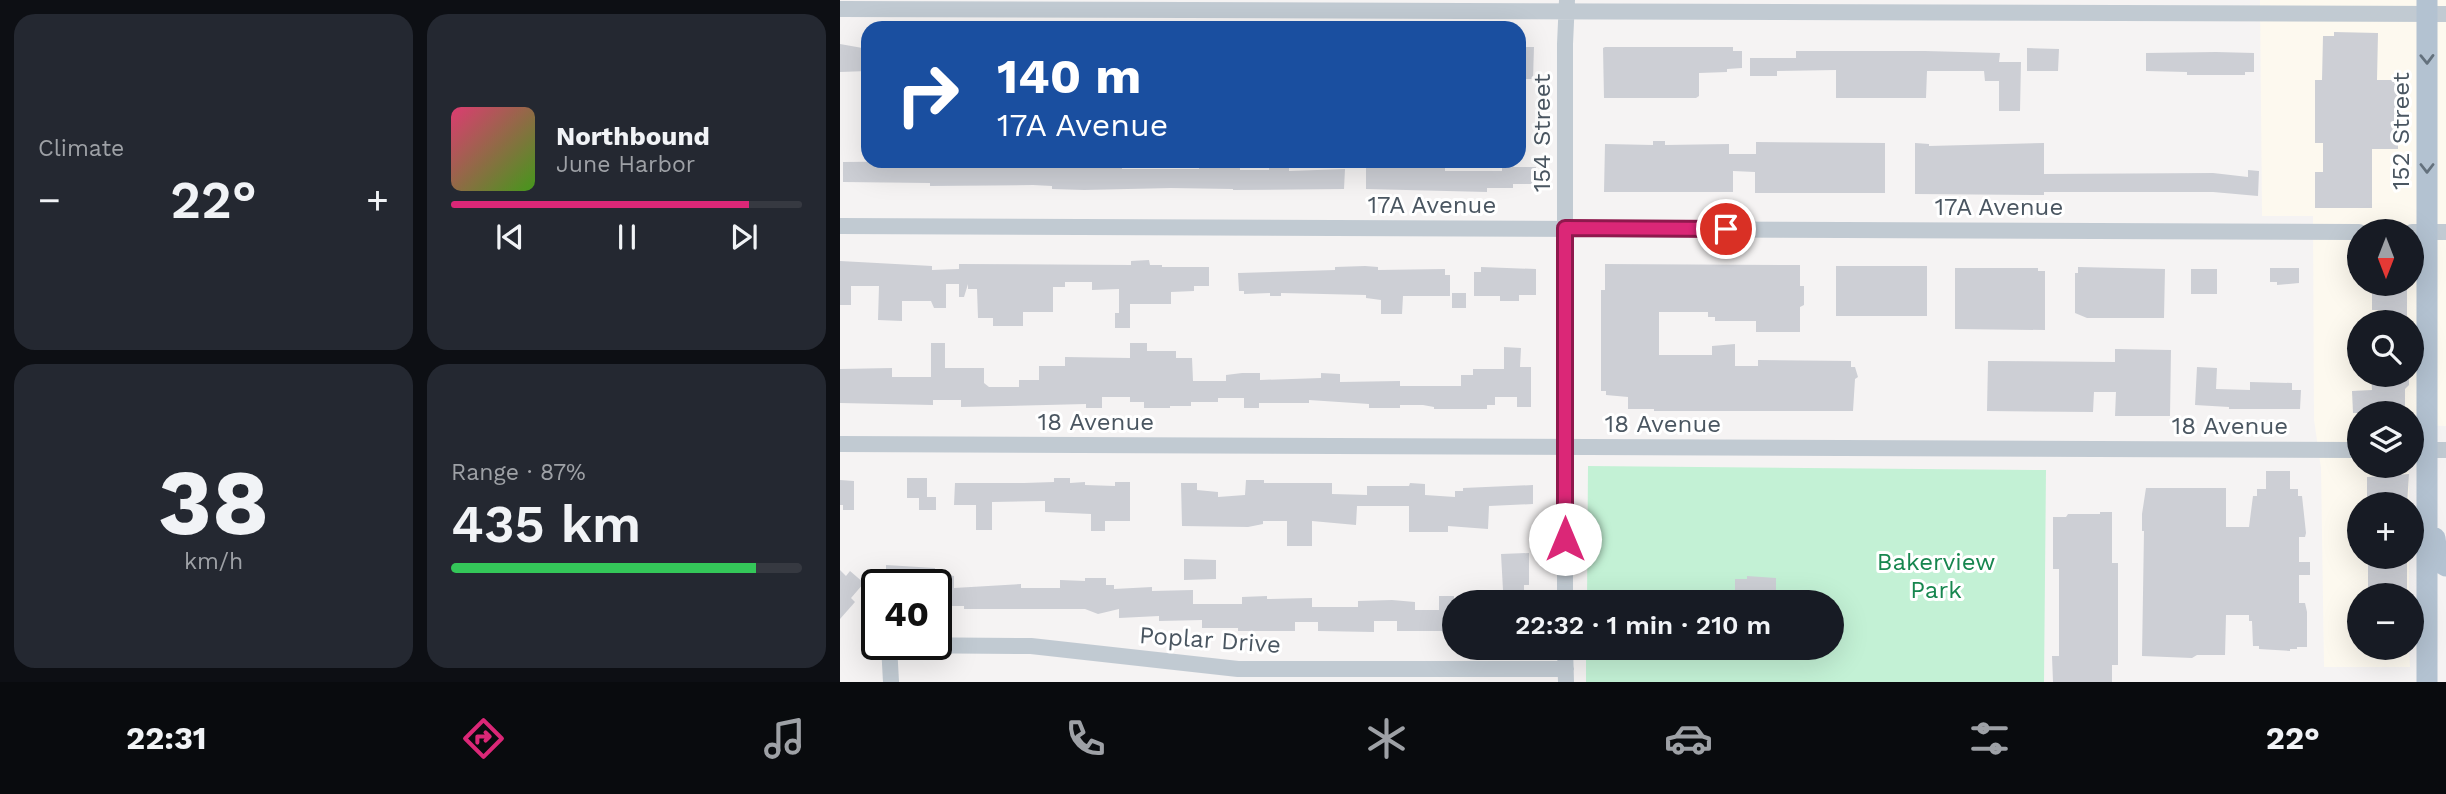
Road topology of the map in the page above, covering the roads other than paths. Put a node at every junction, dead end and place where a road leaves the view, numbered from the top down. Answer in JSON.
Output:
{"nodes":[{"id":1,"x":1567,"y":6,"type":"edge"},
{"id":2,"x":2212,"y":7,"type":"edge"},
{"id":3,"x":840,"y":9,"type":"edge"},
{"id":4,"x":2433,"y":10,"type":"edge"},
{"id":5,"x":840,"y":226,"type":"edge"},
{"id":6,"x":1565,"y":228,"type":"junction"},
{"id":7,"x":2347,"y":232,"type":"edge"},
{"id":8,"x":2428,"y":232,"type":"edge"},
{"id":9,"x":840,"y":444,"type":"edge"},
{"id":10,"x":1566,"y":447,"type":"junction"},
{"id":11,"x":2347,"y":450,"type":"edge"},
{"id":12,"x":2428,"y":450,"type":"edge"},
{"id":13,"x":2427,"y":513,"type":"junction"},
{"id":14,"x":2446,"y":566,"type":"edge"},
{"id":15,"x":1565,"y":590,"type":"edge"},
{"id":16,"x":1566,"y":676,"type":"edge"},
{"id":17,"x":891,"y":682,"type":"edge"},
{"id":18,"x":2427,"y":682,"type":"edge"}],
"edges":[{"from":1,"to":2,"type":"street"},
{"from":1,"to":3,"type":"street"},
{"from":1,"to":6,"type":"street","name":"154 Street"},
{"from":2,"to":4,"type":"street"},
{"from":4,"to":8,"type":"main road","name":"152 Street","one_way":true},
{"from":5,"to":6,"type":"street","name":"17A Avenue"},
{"from":6,"to":7,"type":"street","name":"17A Avenue"},
{"from":6,"to":10,"type":"street","name":"154 Street"},
{"from":8,"to":12,"type":"main road","name":"152 Street"},
{"from":9,"to":10,"type":"street","name":"18 Avenue"},
{"from":10,"to":11,"type":"street","name":"18 Avenue"},
{"from":10,"to":15,"type":"street","name":"154 Street"},
{"from":12,"to":13,"type":"main road","name":"152 Street"},
{"from":13,"to":14,"type":"main road"},
{"from":13,"to":18,"type":"main road","name":"152 Street"},
{"from":16,"to":17,"type":"street","name":"Poplar Drive"}]}
